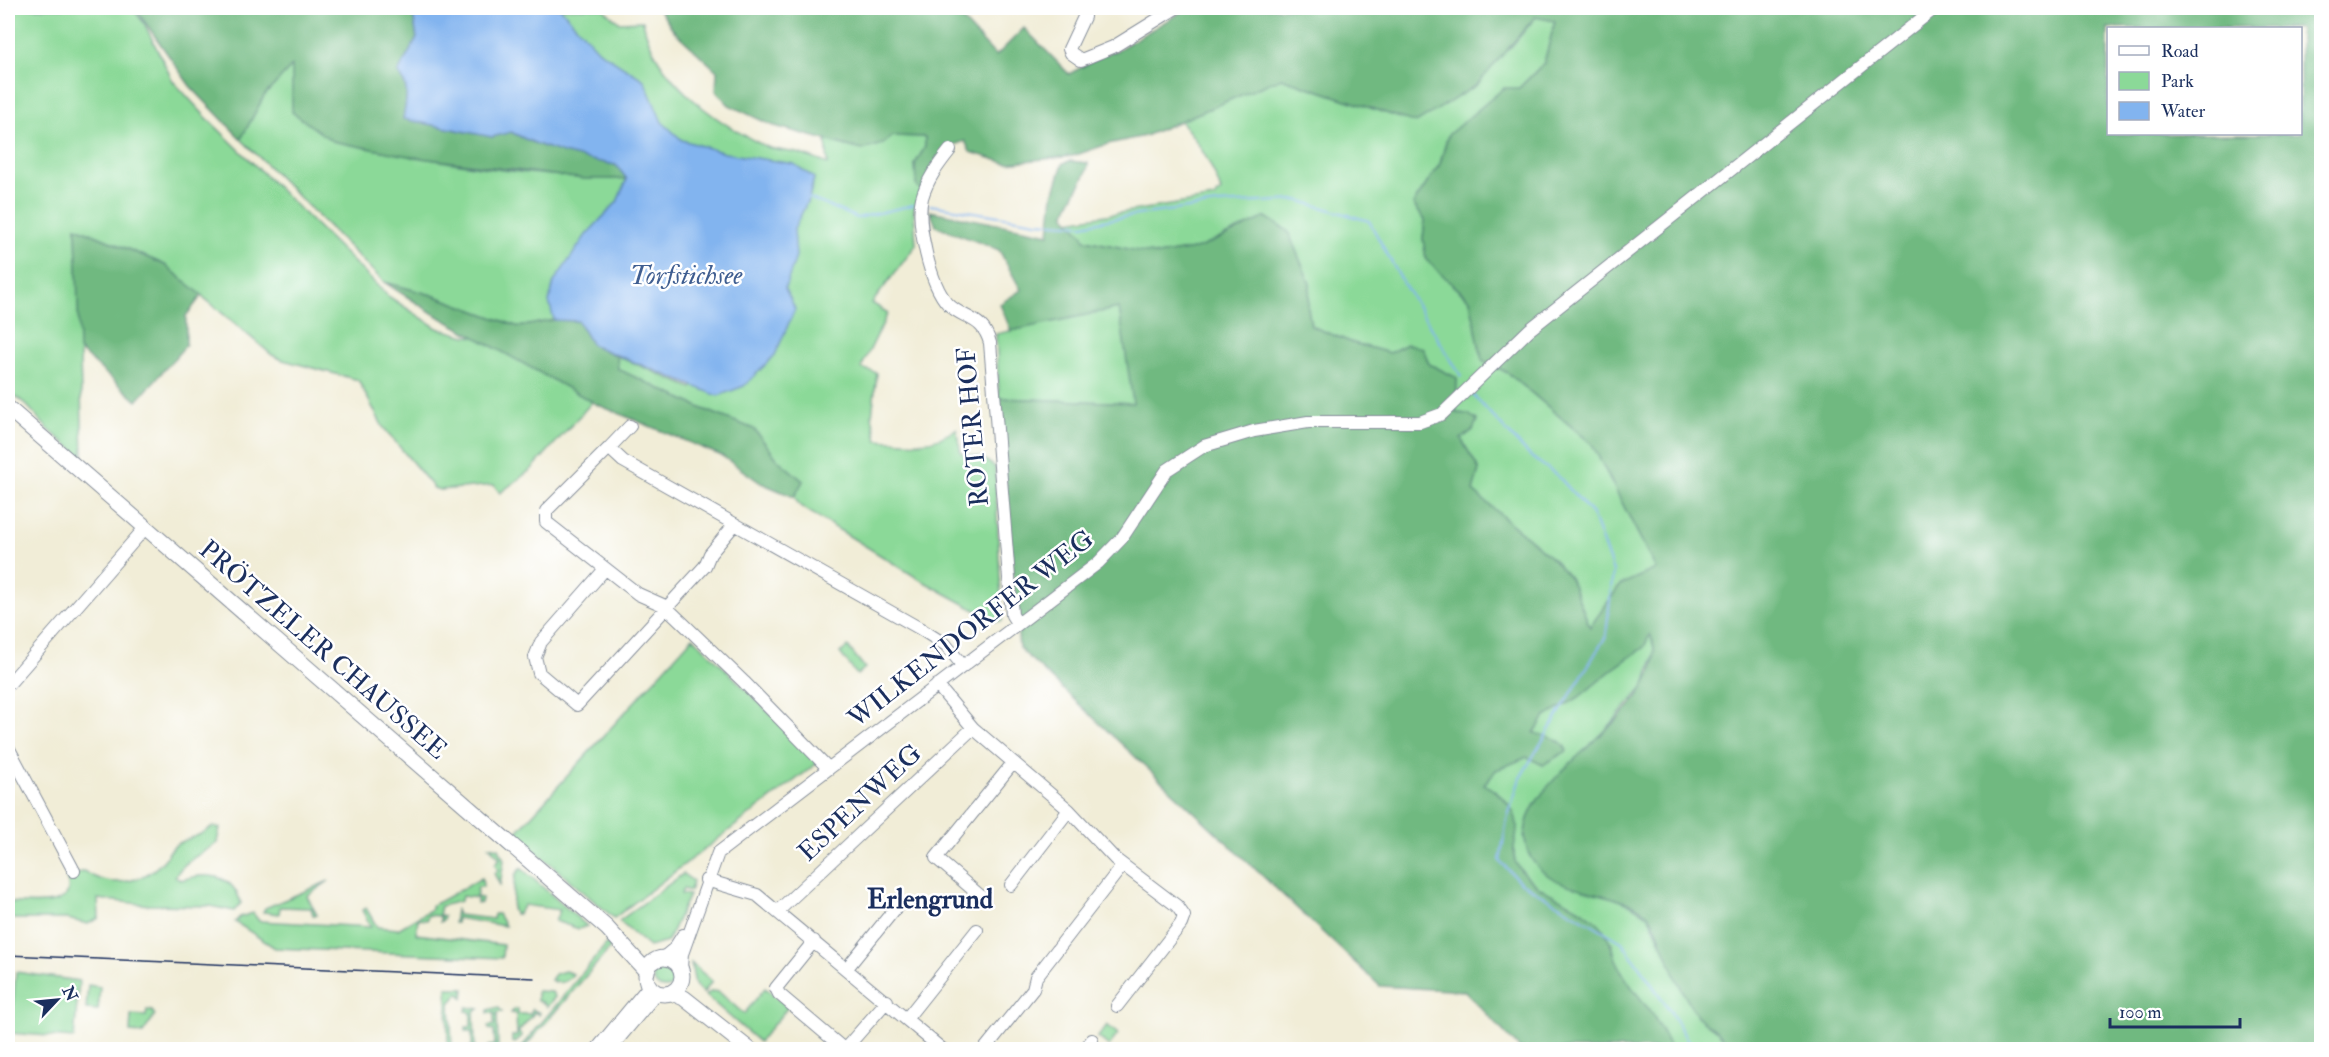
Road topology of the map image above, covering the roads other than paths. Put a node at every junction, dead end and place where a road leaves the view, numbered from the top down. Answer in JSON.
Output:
{"nodes":[{"id":1,"x":1080,"y":8,"type":"edge"},
{"id":2,"x":1176,"y":8,"type":"edge"},
{"id":3,"x":1935,"y":8,"type":"edge"},
{"id":4,"x":950,"y":150,"type":"dead end"},
{"id":5,"x":8,"y":408,"type":"edge"},
{"id":6,"x":630,"y":426,"type":"dead end"},
{"id":7,"x":609,"y":448,"type":"junction"},
{"id":8,"x":735,"y":524,"type":"junction"},
{"id":9,"x":145,"y":528,"type":"junction"},
{"id":10,"x":605,"y":569,"type":"junction"},
{"id":11,"x":665,"y":606,"type":"junction"},
{"id":12,"x":1017,"y":623,"type":"junction"},
{"id":13,"x":962,"y":665,"type":"junction"},
{"id":14,"x":8,"y":685,"type":"edge"},
{"id":15,"x":937,"y":685,"type":"junction"},
{"id":16,"x":973,"y":728,"type":"junction"},
{"id":17,"x":8,"y":747,"type":"edge"},
{"id":18,"x":1013,"y":763,"type":"junction"},
{"id":19,"x":828,"y":768,"type":"junction"},
{"id":20,"x":1069,"y":810,"type":"junction"},
{"id":21,"x":1122,"y":866,"type":"junction"},
{"id":22,"x":74,"y":871,"type":"dead end"},
{"id":23,"x":706,"y":880,"type":"junction"},
{"id":24,"x":1011,"y":885,"type":"dead end"},
{"id":25,"x":984,"y":899,"type":"dead end"},
{"id":26,"x":700,"y":901,"type":"junction"},
{"id":27,"x":898,"y":905,"type":"dead end"},
{"id":28,"x":778,"y":911,"type":"junction"},
{"id":29,"x":608,"y":928,"type":"junction"},
{"id":30,"x":977,"y":930,"type":"dead end"},
{"id":31,"x":813,"y":941,"type":"junction"},
{"id":32,"x":661,"y":959,"type":"junction"},
{"id":33,"x":847,"y":968,"type":"junction"},
{"id":34,"x":665,"y":982,"type":"junction"},
{"id":35,"x":886,"y":1000,"type":"junction"},
{"id":36,"x":1117,"y":1006,"type":"dead end"},
{"id":37,"x":907,"y":1018,"type":"junction"},
{"id":38,"x":845,"y":1049,"type":"edge"},
{"id":39,"x":596,"y":1050,"type":"edge"},
{"id":40,"x":609,"y":1050,"type":"edge"},
{"id":41,"x":750,"y":1050,"type":"edge"},
{"id":42,"x":943,"y":1050,"type":"edge"},
{"id":43,"x":984,"y":1050,"type":"edge"}],
"edges":[{"from":1,"to":2,"type":"street"},
{"from":3,"to":12,"type":"street","name":"WILKENDORFER WEG"},
{"from":4,"to":12,"type":"street","name":"ROTER HOF"},
{"from":5,"to":9,"type":"main road","name":"PRÖTZELER CHAUSSEE"},
{"from":6,"to":7,"type":"street"},
{"from":7,"to":8,"type":"street"},
{"from":7,"to":10,"type":"street"},
{"from":8,"to":11,"type":"street"},
{"from":8,"to":13,"type":"street"},
{"from":9,"to":14,"type":"street"},
{"from":9,"to":29,"type":"main road","name":"PRÖTZELER CHAUSSEE"},
{"from":10,"to":11,"type":"street"},
{"from":10,"to":11,"type":"street"},
{"from":11,"to":19,"type":"street"},
{"from":12,"to":13,"type":"street","name":"WILKENDORFER WEG"},
{"from":13,"to":15,"type":"street","name":"WILKENDORFER WEG"},
{"from":15,"to":16,"type":"street"},
{"from":15,"to":19,"type":"street","name":"WILKENDORFER WEG"},
{"from":16,"to":18,"type":"street"},
{"from":16,"to":28,"type":"street","name":"ESPENWEG"},
{"from":17,"to":22,"type":"street"},
{"from":18,"to":20,"type":"street"},
{"from":18,"to":25,"type":"street"},
{"from":19,"to":23,"type":"street","name":"WILKENDORFER WEG"},
{"from":20,"to":21,"type":"street"},
{"from":20,"to":24,"type":"street"},
{"from":21,"to":36,"type":"street"},
{"from":21,"to":43,"type":"street"},
{"from":23,"to":26,"type":"street","name":"WILKENDORFER WEG"},
{"from":23,"to":28,"type":"street"},
{"from":26,"to":32,"type":"street","name":"WILKENDORFER WEG"},
{"from":26,"to":34,"type":"street","name":"WILKENDORFER WEG"},
{"from":27,"to":33,"type":"street"},
{"from":28,"to":31,"type":"street"},
{"from":29,"to":32,"type":"main road","name":"PRÖTZELER CHAUSSEE"},
{"from":29,"to":34,"type":"main road","name":"PRÖTZELER CHAUSSEE"},
{"from":30,"to":37,"type":"street"},
{"from":31,"to":33,"type":"street"},
{"from":31,"to":38,"type":"street"},
{"from":32,"to":34,"type":"main road","name":"PRÖTZELER CHAUSSEE"},
{"from":32,"to":34,"type":"main road"},
{"from":33,"to":35,"type":"street"},
{"from":34,"to":39,"type":"street"},
{"from":34,"to":40,"type":"street"},
{"from":34,"to":41,"type":"main road","name":"PRÖTZELER CHAUSSEE"},
{"from":35,"to":37,"type":"street"},
{"from":35,"to":38,"type":"street"},
{"from":37,"to":42,"type":"street"}]}
